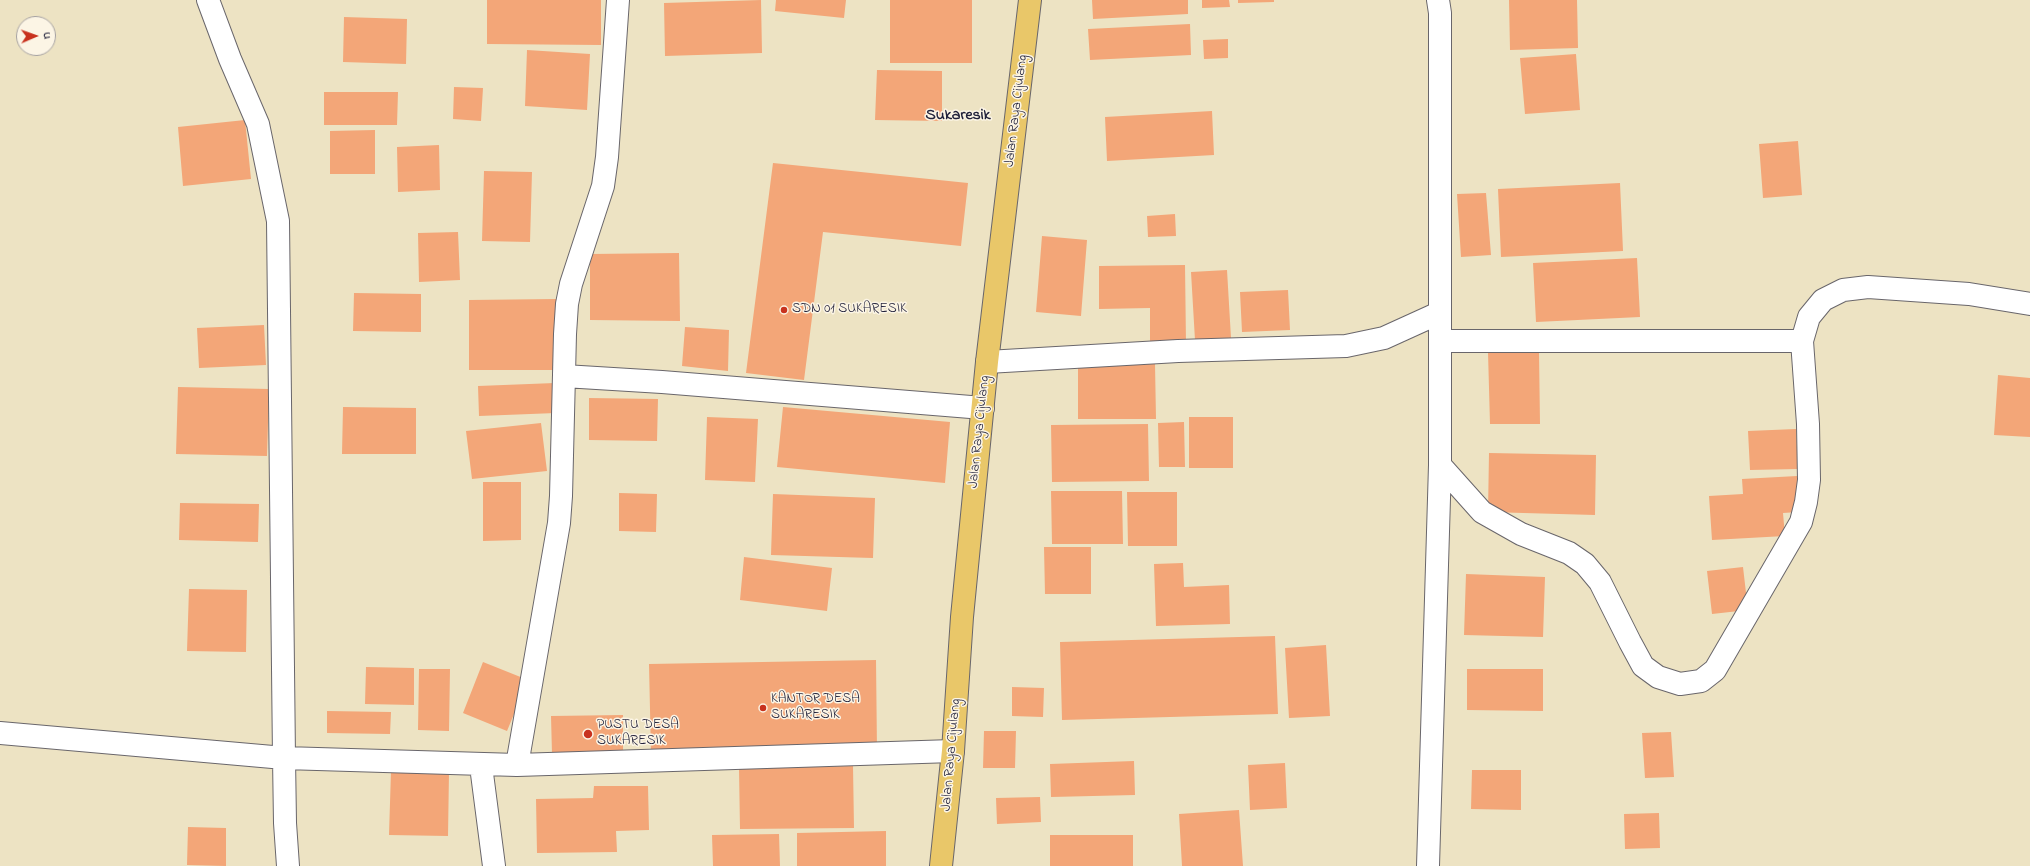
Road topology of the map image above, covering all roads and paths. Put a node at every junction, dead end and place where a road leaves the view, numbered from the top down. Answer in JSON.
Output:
{"nodes":[{"id":1,"x":208,"y":0,"type":"edge"},
{"id":2,"x":618,"y":0,"type":"edge"},
{"id":3,"x":1030,"y":0,"type":"edge"},
{"id":4,"x":1438,"y":0,"type":"edge"},
{"id":5,"x":2030,"y":304,"type":"edge"},
{"id":6,"x":1439,"y":313,"type":"junction"},
{"id":7,"x":1440,"y":341,"type":"junction"},
{"id":8,"x":1802,"y":341,"type":"junction"},
{"id":9,"x":987,"y":362,"type":"junction"},
{"id":10,"x":564,"y":376,"type":"junction"},
{"id":11,"x":983,"y":408,"type":"junction"},
{"id":12,"x":1440,"y":465,"type":"junction"},
{"id":13,"x":0,"y":733,"type":"edge"},
{"id":14,"x":953,"y":751,"type":"junction"},
{"id":15,"x":284,"y":758,"type":"junction"},
{"id":16,"x":517,"y":765,"type":"junction"},
{"id":17,"x":481,"y":766,"type":"junction"},
{"id":18,"x":288,"y":866,"type":"edge"},
{"id":19,"x":494,"y":866,"type":"edge"},
{"id":20,"x":941,"y":866,"type":"edge"},
{"id":21,"x":1428,"y":866,"type":"edge"}],
"edges":[{"from":1,"to":15,"type":"street"},
{"from":2,"to":10,"type":"street"},
{"from":3,"to":9,"type":"highway","name":"Jalan Raya Cijulang"},
{"from":4,"to":6,"type":"street"},
{"from":5,"to":8,"type":"street"},
{"from":6,"to":7,"type":"street"},
{"from":6,"to":9,"type":"street"},
{"from":7,"to":8,"type":"street"},
{"from":7,"to":12,"type":"street"},
{"from":8,"to":12,"type":"street"},
{"from":9,"to":11,"type":"highway","name":"Jalan Raya Cijulang"},
{"from":10,"to":11,"type":"street"},
{"from":10,"to":16,"type":"street"},
{"from":11,"to":14,"type":"highway","name":"Jalan Raya Cijulang"},
{"from":12,"to":21,"type":"street"},
{"from":13,"to":15,"type":"street"},
{"from":14,"to":16,"type":"street"},
{"from":14,"to":20,"type":"highway","name":"Jalan Raya Cijulang"},
{"from":15,"to":17,"type":"street"},
{"from":15,"to":18,"type":"street"},
{"from":16,"to":17,"type":"street"},
{"from":17,"to":19,"type":"street"}]}
